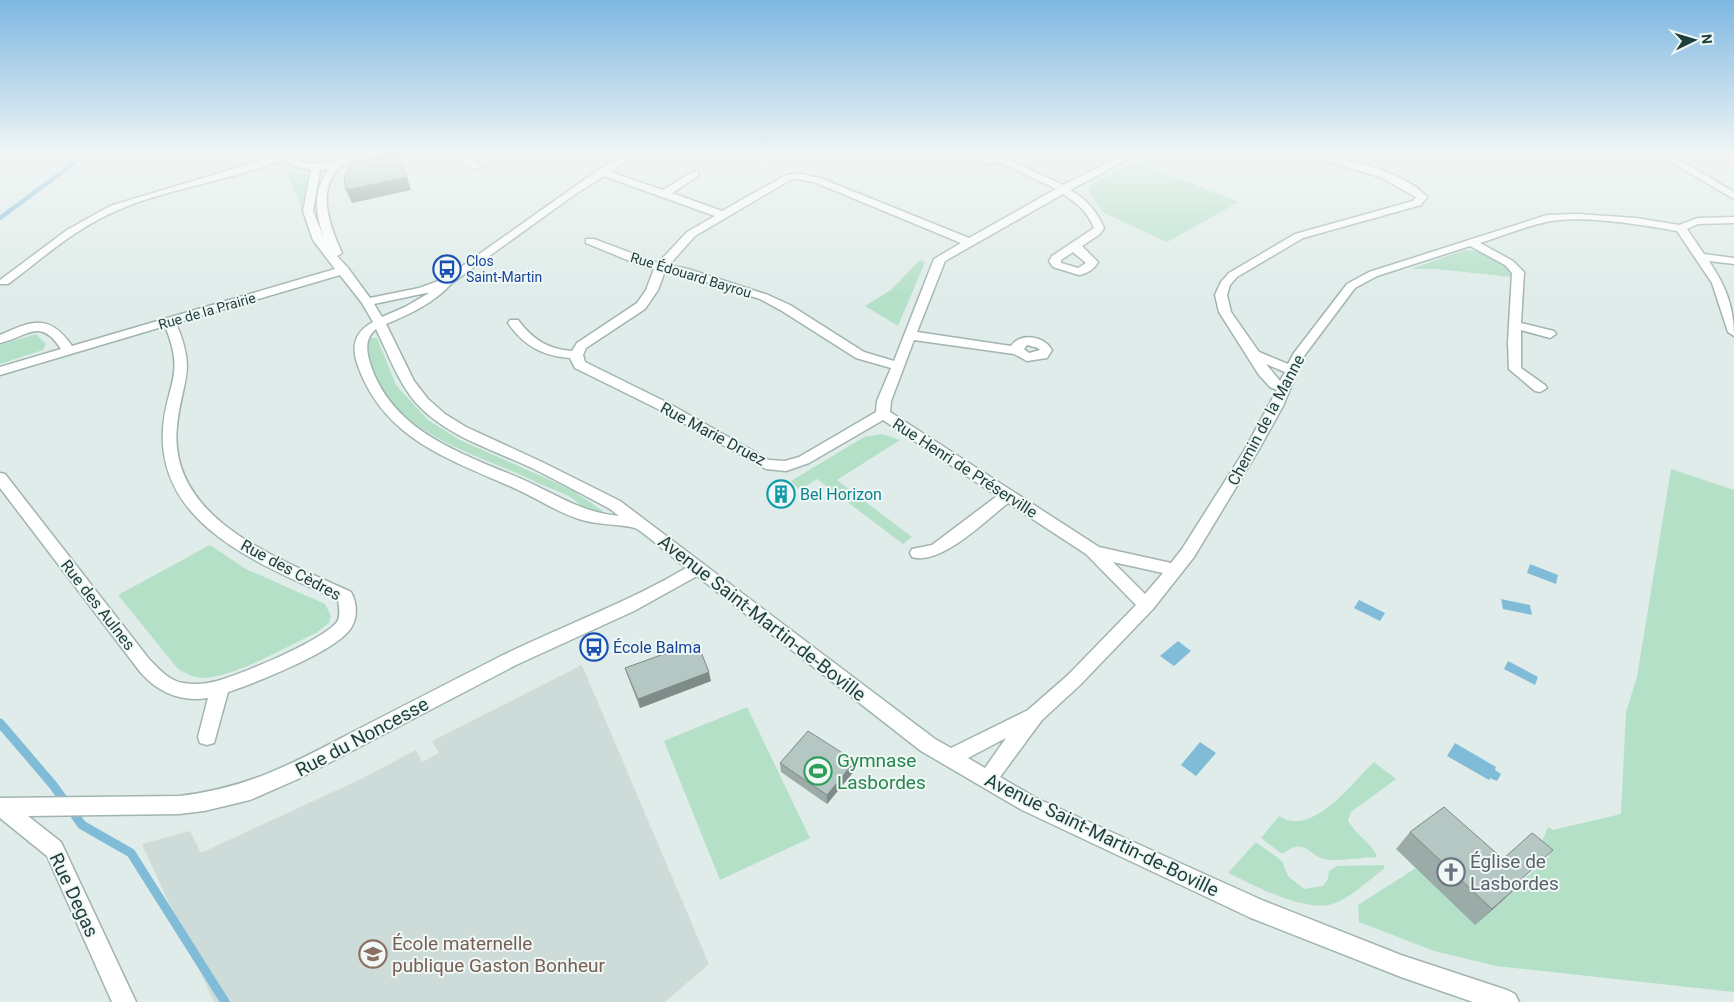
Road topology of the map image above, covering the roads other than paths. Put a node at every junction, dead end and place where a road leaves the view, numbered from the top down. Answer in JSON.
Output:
{"nodes":[{"id":1,"x":138,"y":202,"type":"edge"},
{"id":2,"x":308,"y":202,"type":"edge"},
{"id":3,"x":321,"y":202,"type":"edge"},
{"id":4,"x":559,"y":202,"type":"edge"},
{"id":5,"x":686,"y":202,"type":"edge"},
{"id":6,"x":747,"y":202,"type":"edge"},
{"id":7,"x":870,"y":202,"type":"edge"},
{"id":8,"x":1041,"y":202,"type":"edge"},
{"id":9,"x":1079,"y":202,"type":"edge"},
{"id":10,"x":1418,"y":202,"type":"edge"},
{"id":11,"x":724,"y":215,"type":"junction"},
{"id":12,"x":1734,"y":220,"type":"edge"},
{"id":13,"x":1681,"y":228,"type":"junction"},
{"id":14,"x":590,"y":241,"type":"dead end"},
{"id":15,"x":968,"y":242,"type":"junction"},
{"id":16,"x":1470,"y":242,"type":"junction"},
{"id":17,"x":1076,"y":245,"type":"dead end"},
{"id":18,"x":1699,"y":256,"type":"junction"},
{"id":19,"x":1734,"y":260,"type":"edge"},
{"id":20,"x":660,"y":268,"type":"junction"},
{"id":21,"x":344,"y":270,"type":"junction"},
{"id":22,"x":448,"y":281,"type":"junction"},
{"id":23,"x":4,"y":282,"type":"dead end"},
{"id":24,"x":367,"y":302,"type":"junction"},
{"id":25,"x":169,"y":322,"type":"junction"},
{"id":26,"x":514,"y":323,"type":"dead end"},
{"id":27,"x":380,"y":324,"type":"junction"},
{"id":28,"x":1515,"y":326,"type":"junction"},
{"id":29,"x":1734,"y":332,"type":"edge"},
{"id":30,"x":1550,"y":334,"type":"dead end"},
{"id":31,"x":909,"y":335,"type":"junction"},
{"id":32,"x":0,"y":339,"type":"edge"},
{"id":33,"x":1021,"y":346,"type":"dead end"},
{"id":34,"x":69,"y":351,"type":"junction"},
{"id":35,"x":576,"y":355,"type":"junction"},
{"id":36,"x":1255,"y":355,"type":"junction"},
{"id":37,"x":898,"y":366,"type":"junction"},
{"id":38,"x":1291,"y":370,"type":"junction"},
{"id":39,"x":0,"y":371,"type":"edge"},
{"id":40,"x":1284,"y":388,"type":"junction"},
{"id":41,"x":1540,"y":388,"type":"dead end"},
{"id":42,"x":883,"y":414,"type":"junction"},
{"id":43,"x":0,"y":478,"type":"edge"},
{"id":44,"x":1007,"y":496,"type":"junction"},
{"id":45,"x":640,"y":523,"type":"junction"},
{"id":46,"x":1092,"y":550,"type":"junction"},
{"id":47,"x":918,"y":553,"type":"dead end"},
{"id":48,"x":696,"y":569,"type":"junction"},
{"id":49,"x":1174,"y":572,"type":"junction"},
{"id":50,"x":1147,"y":604,"type":"junction"},
{"id":51,"x":220,"y":688,"type":"junction"},
{"id":52,"x":1035,"y":714,"type":"junction"},
{"id":53,"x":207,"y":737,"type":"dead end"},
{"id":54,"x":950,"y":758,"type":"junction"},
{"id":55,"x":987,"y":780,"type":"junction"},
{"id":56,"x":6,"y":807,"type":"edge"},
{"id":57,"x":124,"y":1002,"type":"edge"},
{"id":58,"x":1507,"y":1002,"type":"edge"}],
"edges":[{"from":1,"to":23,"type":"street"},
{"from":2,"to":21,"type":"street","name":"Avenue Saint-Martin-de-Boville"},
{"from":3,"to":21,"type":"street","name":"Avenue Saint-Martin-de-Boville"},
{"from":4,"to":22,"type":"street"},
{"from":5,"to":11,"type":"street"},
{"from":6,"to":11,"type":"street"},
{"from":7,"to":15,"type":"street"},
{"from":8,"to":15,"type":"street","name":"Rue Henri de Préserville"},
{"from":9,"to":17,"type":"street"},
{"from":10,"to":36,"type":"street"},
{"from":11,"to":20,"type":"street"},
{"from":12,"to":13,"type":"street","name":"Chemin de la Manne"},
{"from":13,"to":16,"type":"street","name":"Chemin de la Manne"},
{"from":13,"to":18,"type":"street"},
{"from":14,"to":20,"type":"street","name":"Rue Édouard Bayrou"},
{"from":15,"to":31,"type":"street","name":"Rue Henri de Préserville"},
{"from":16,"to":28,"type":"street"},
{"from":16,"to":38,"type":"street","name":"Chemin de la Manne"},
{"from":18,"to":19,"type":"street"},
{"from":18,"to":29,"type":"street"},
{"from":20,"to":35,"type":"street"},
{"from":20,"to":37,"type":"street","name":"Rue Édouard Bayrou"},
{"from":21,"to":24,"type":"street","name":"Avenue Saint-Martin-de-Boville"},
{"from":21,"to":25,"type":"street","name":"Rue de la Prairie"},
{"from":22,"to":24,"type":"street"},
{"from":22,"to":27,"type":"street"},
{"from":24,"to":27,"type":"street","name":"Avenue Saint-Martin-de-Boville"},
{"from":25,"to":34,"type":"street","name":"Rue de la Prairie"},
{"from":25,"to":51,"type":"street","name":"Rue des Cèdres"},
{"from":26,"to":35,"type":"street"},
{"from":27,"to":45,"type":"street","name":"Avenue Saint-Martin-de-Boville"},
{"from":27,"to":45,"type":"street"},
{"from":28,"to":30,"type":"street"},
{"from":28,"to":41,"type":"street"},
{"from":31,"to":33,"type":"street"},
{"from":31,"to":37,"type":"street","name":"Rue Henri de Préserville"},
{"from":32,"to":34,"type":"street"},
{"from":34,"to":39,"type":"street","name":"Rue de la Prairie"},
{"from":35,"to":42,"type":"street","name":"Rue Marie Druez"},
{"from":36,"to":38,"type":"street"},
{"from":36,"to":40,"type":"street"},
{"from":37,"to":42,"type":"street","name":"Rue Henri de Préserville"},
{"from":38,"to":40,"type":"street","name":"Chemin de la Manne"},
{"from":40,"to":49,"type":"street","name":"Chemin de la Manne"},
{"from":42,"to":44,"type":"street","name":"Rue Henri de Préserville"},
{"from":43,"to":51,"type":"street","name":"Rue des Aulnes"},
{"from":44,"to":46,"type":"street","name":"Rue Henri de Préserville"},
{"from":44,"to":47,"type":"street"},
{"from":45,"to":48,"type":"street","name":"Avenue Saint-Martin-de-Boville"},
{"from":46,"to":49,"type":"street","name":"Rue Henri de Préserville"},
{"from":46,"to":50,"type":"street","name":"Rue Henri de Préserville"},
{"from":48,"to":54,"type":"street","name":"Avenue Saint-Martin-de-Boville"},
{"from":48,"to":56,"type":"street","name":"Rue du Noncesse"},
{"from":49,"to":50,"type":"street","name":"Chemin de la Manne"},
{"from":50,"to":52,"type":"street","name":"Chemin de la Manne"},
{"from":51,"to":53,"type":"street"},
{"from":52,"to":54,"type":"street","name":"Chemin de la Manne"},
{"from":52,"to":55,"type":"street","name":"Chemin de la Manne"},
{"from":54,"to":55,"type":"street","name":"Avenue Saint-Martin-de-Boville"},
{"from":55,"to":58,"type":"street","name":"Avenue Saint-Martin-de-Boville"},
{"from":56,"to":57,"type":"street","name":"Rue Degas"}]}
